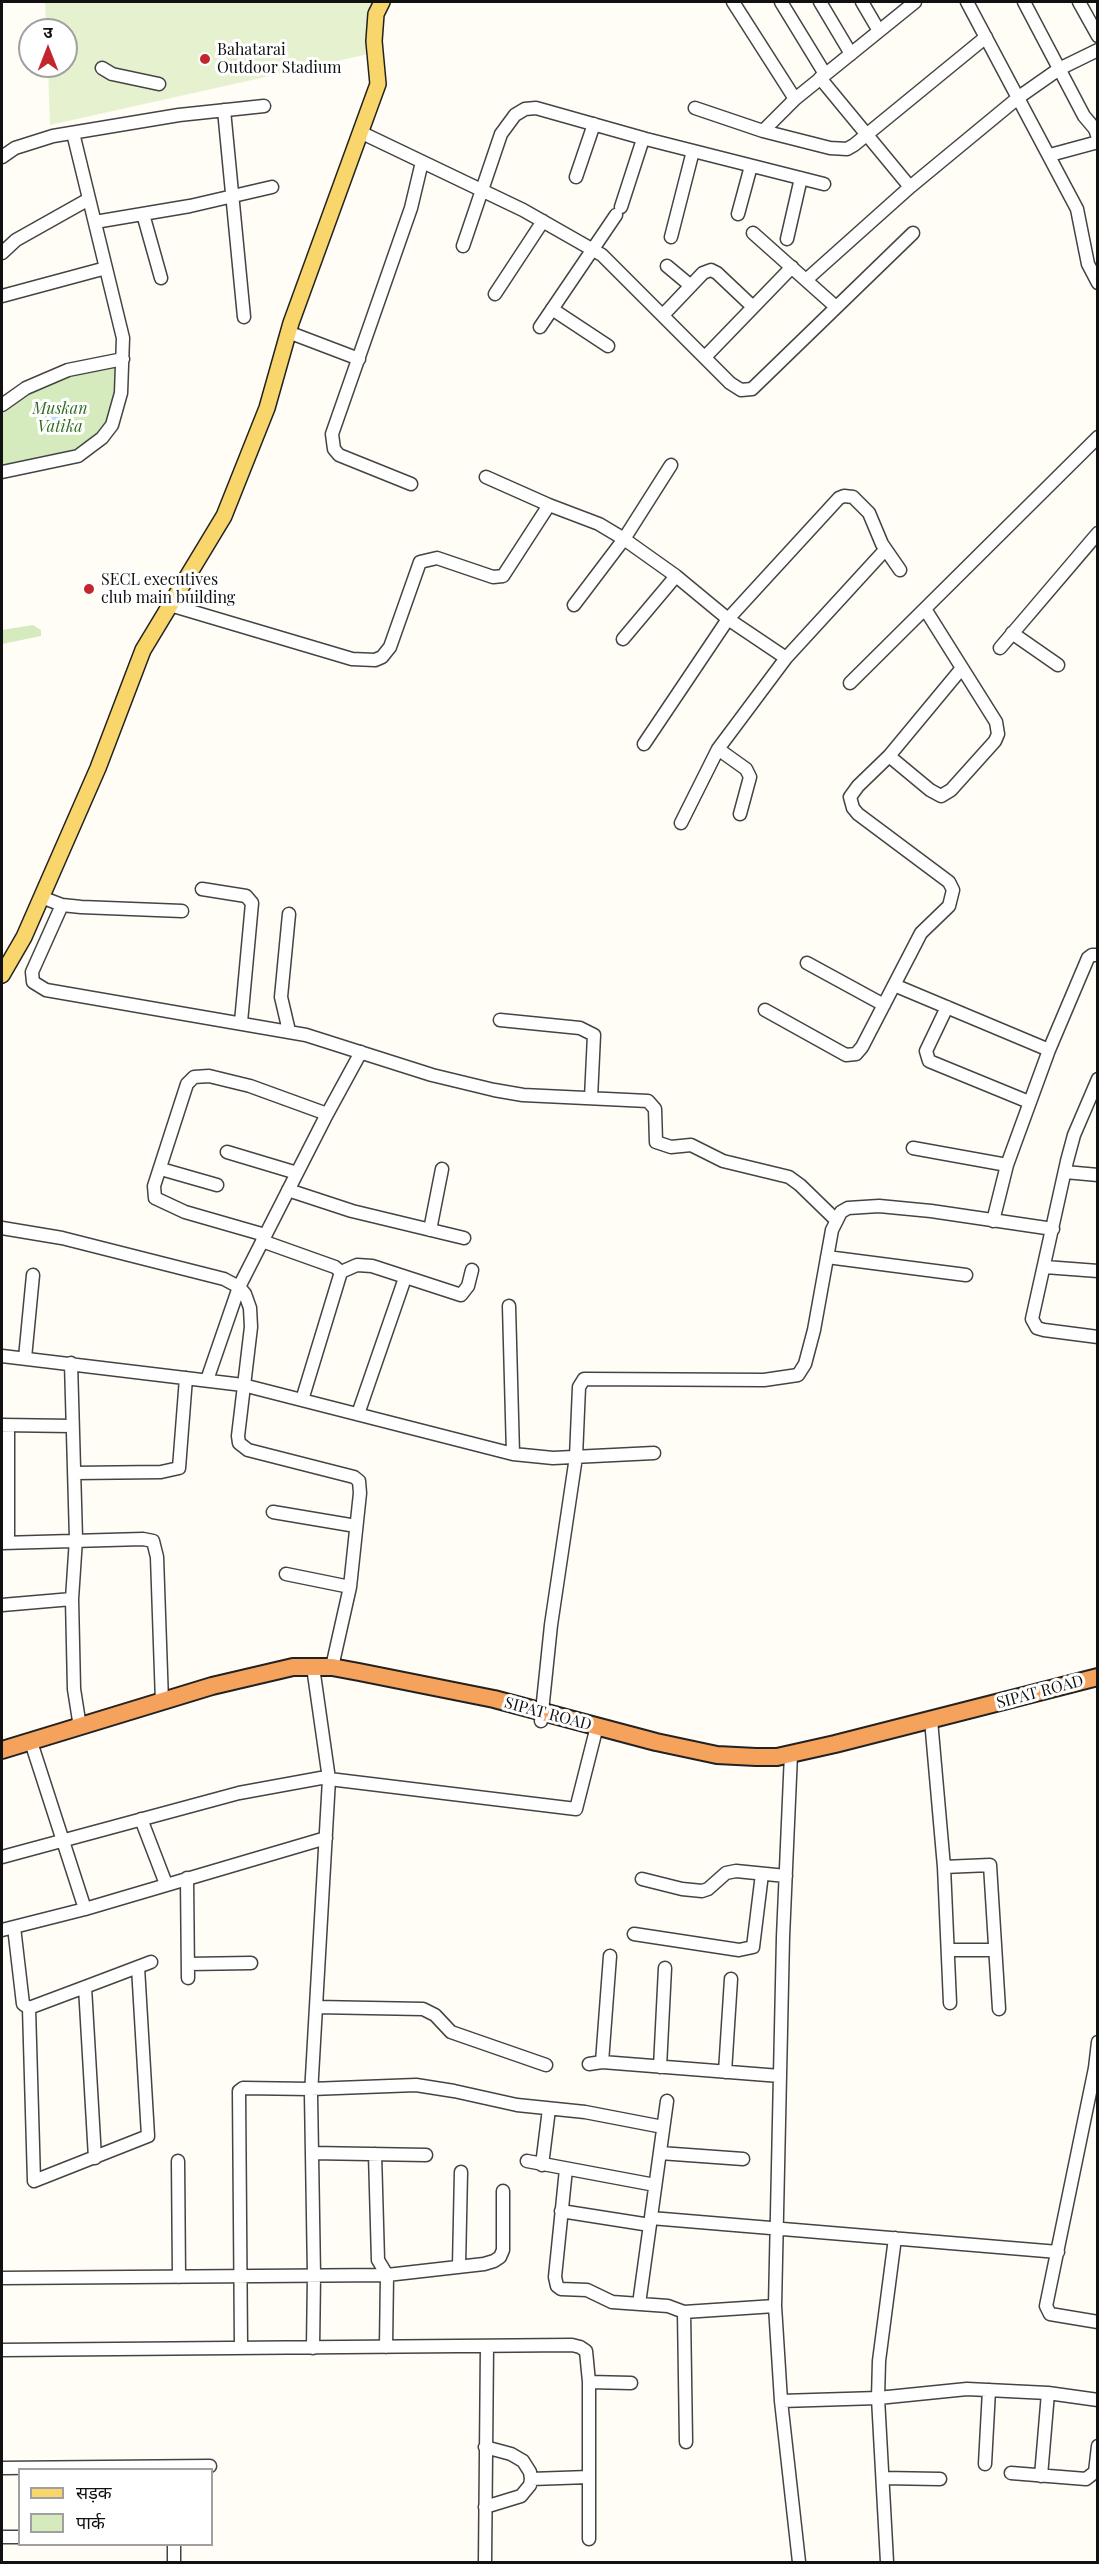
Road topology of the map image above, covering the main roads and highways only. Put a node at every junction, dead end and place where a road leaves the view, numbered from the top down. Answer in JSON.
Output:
{"nodes":[{"id":1,"x":382,"y":2,"type":"edge"},
{"id":2,"x":2,"y":975,"type":"edge"},
{"id":3,"x":314,"y":1671,"type":"junction"},
{"id":4,"x":1098,"y":1677,"type":"edge"},
{"id":5,"x":1098,"y":1688,"type":"edge"},
{"id":6,"x":542,"y":1717,"type":"junction"},
{"id":7,"x":931,"y":1725,"type":"junction"},
{"id":8,"x":32,"y":1746,"type":"junction"},
{"id":9,"x":2,"y":1750,"type":"edge"},
{"id":10,"x":791,"y":1758,"type":"junction"},
{"id":11,"x":2,"y":1760,"type":"edge"}],
"edges":[{"from":1,"to":2,"type":"main road"},
{"from":3,"to":6,"type":"highway","name":"SIPAT ROAD"},
{"from":3,"to":6,"type":"highway","name":"SIPAT ROAD"},
{"from":3,"to":8,"type":"highway","name":"SIPAT ROAD"},
{"from":3,"to":8,"type":"highway","name":"SIPAT ROAD"},
{"from":4,"to":7,"type":"highway","name":"SIPAT ROAD"},
{"from":5,"to":7,"type":"highway","name":"SIPAT ROAD"},
{"from":6,"to":10,"type":"highway","name":"SIPAT ROAD"},
{"from":6,"to":10,"type":"highway","name":"SIPAT ROAD"},
{"from":7,"to":10,"type":"highway","name":"SIPAT ROAD"},
{"from":8,"to":9,"type":"highway","name":"SIPAT ROAD"},
{"from":8,"to":11,"type":"highway","name":"SIPAT ROAD"}]}
